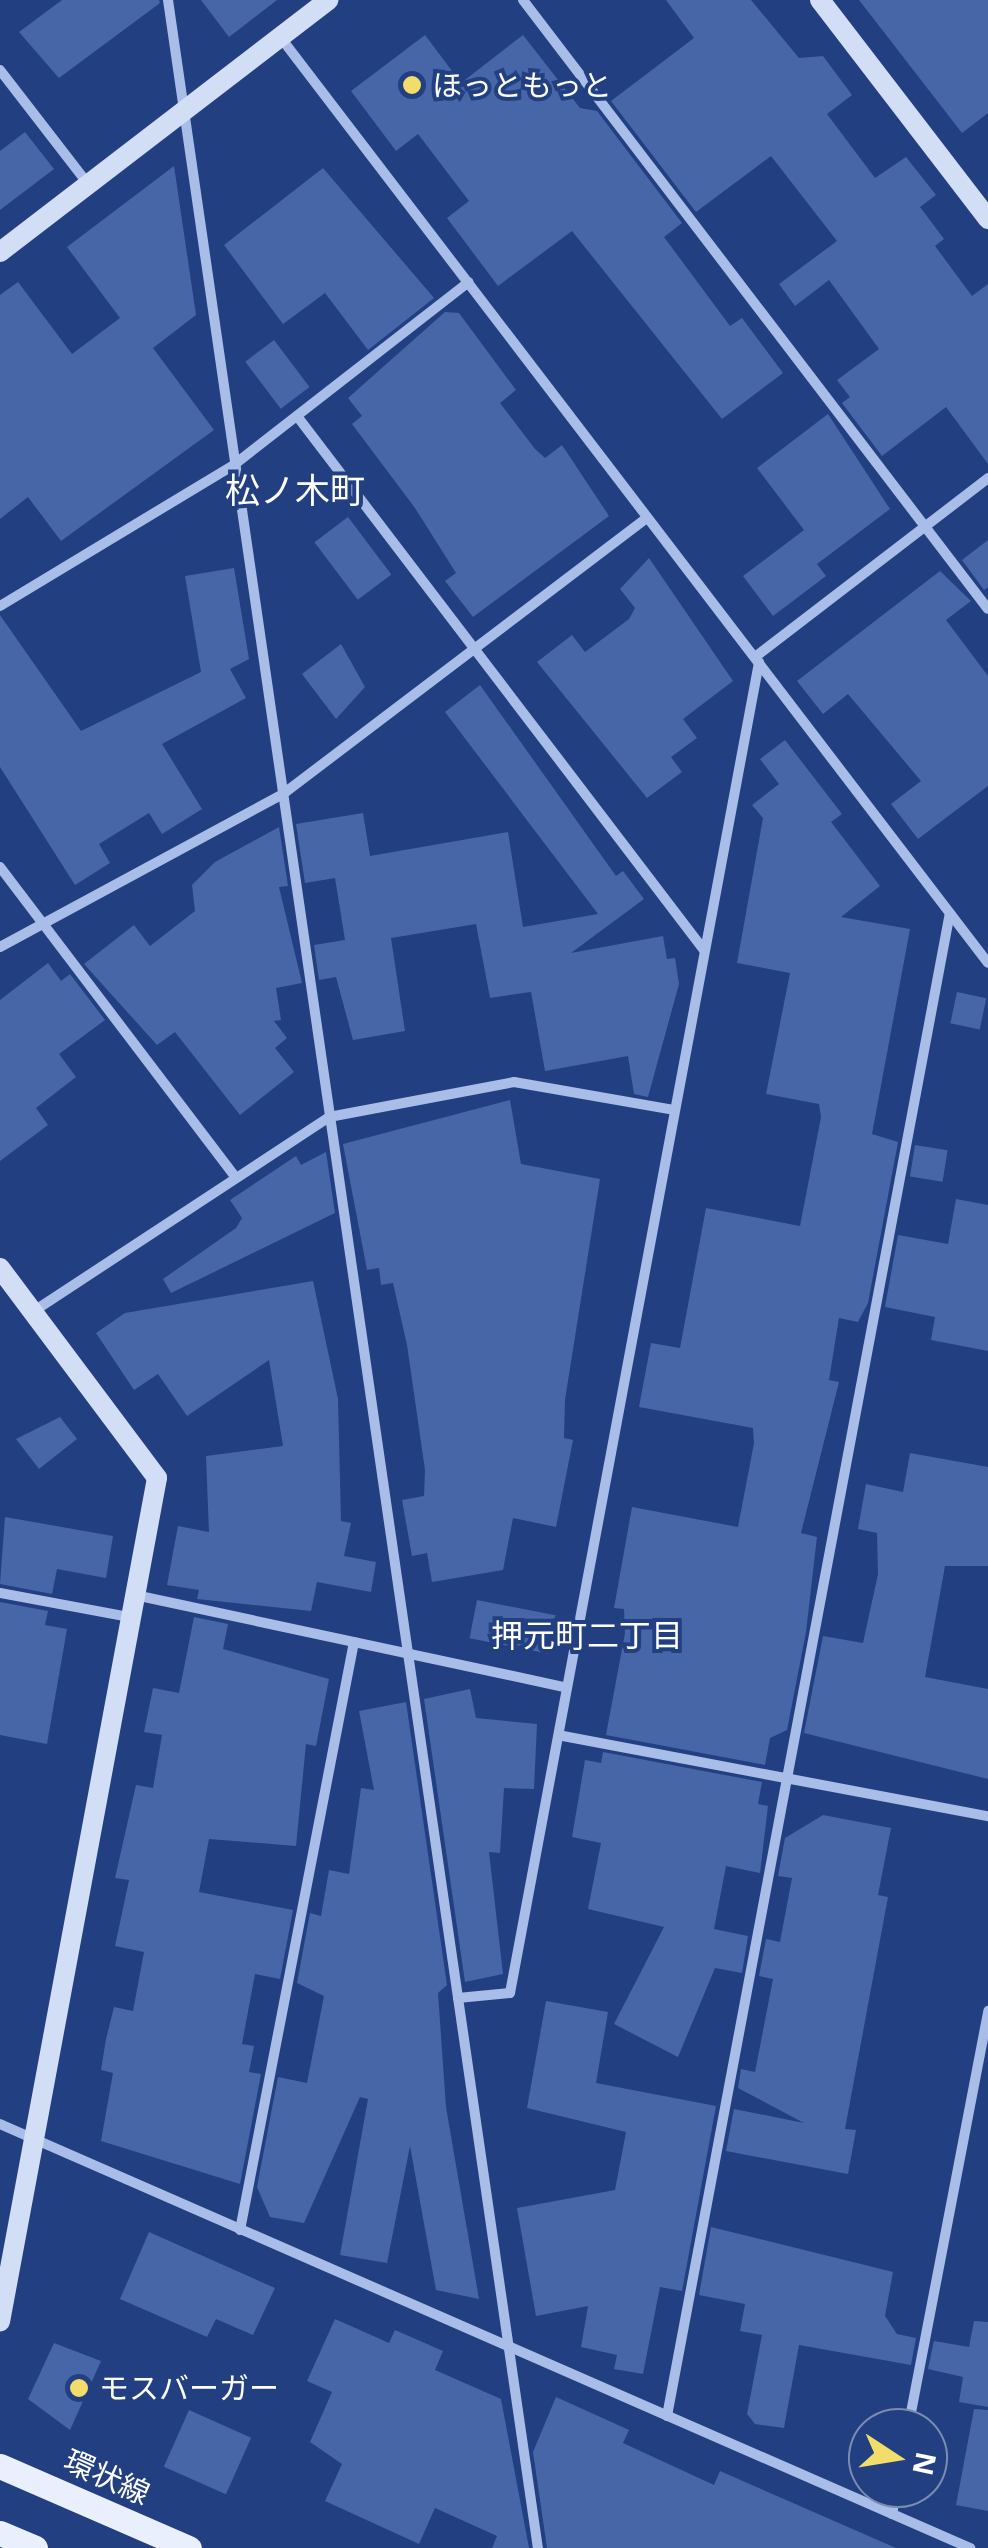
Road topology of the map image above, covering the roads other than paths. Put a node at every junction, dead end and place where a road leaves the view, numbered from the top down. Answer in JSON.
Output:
{"nodes":[{"id":1,"x":168,"y":0,"type":"edge"},
{"id":2,"x":328,"y":0,"type":"edge"},
{"id":3,"x":523,"y":0,"type":"edge"},
{"id":4,"x":820,"y":0,"type":"edge"},
{"id":5,"x":280,"y":37,"type":"junction"},
{"id":6,"x":0,"y":70,"type":"edge"},
{"id":7,"x":184,"y":110,"type":"junction"},
{"id":8,"x":88,"y":184,"type":"junction"},
{"id":9,"x":988,"y":219,"type":"edge"},
{"id":10,"x":0,"y":252,"type":"edge"},
{"id":11,"x":469,"y":282,"type":"junction"},
{"id":12,"x":296,"y":416,"type":"junction"},
{"id":13,"x":236,"y":464,"type":"junction"},
{"id":14,"x":988,"y":478,"type":"edge"},
{"id":15,"x":648,"y":518,"type":"junction"},
{"id":16,"x":926,"y":526,"type":"junction"},
{"id":17,"x":0,"y":606,"type":"edge"},
{"id":18,"x":988,"y":609,"type":"edge"},
{"id":19,"x":474,"y":649,"type":"junction"},
{"id":20,"x":757,"y":659,"type":"junction"},
{"id":21,"x":283,"y":794,"type":"junction"},
{"id":22,"x":0,"y":866,"type":"edge"},
{"id":23,"x":950,"y":912,"type":"junction"},
{"id":24,"x":43,"y":923,"type":"junction"},
{"id":25,"x":0,"y":946,"type":"edge"},
{"id":26,"x":704,"y":950,"type":"junction"},
{"id":27,"x":988,"y":963,"type":"edge"},
{"id":28,"x":674,"y":1110,"type":"junction"},
{"id":29,"x":329,"y":1117,"type":"junction"},
{"id":30,"x":236,"y":1178,"type":"junction"},
{"id":31,"x":0,"y":1268,"type":"edge"},
{"id":32,"x":33,"y":1312,"type":"junction"},
{"id":33,"x":0,"y":1593,"type":"edge"},
{"id":34,"x":135,"y":1595,"type":"junction"},
{"id":35,"x":131,"y":1617,"type":"junction"},
{"id":36,"x":354,"y":1642,"type":"junction"},
{"id":37,"x":406,"y":1654,"type":"junction"},
{"id":38,"x":564,"y":1688,"type":"junction"},
{"id":39,"x":564,"y":1736,"type":"junction"},
{"id":40,"x":788,"y":1778,"type":"junction"},
{"id":41,"x":988,"y":1816,"type":"edge"},
{"id":42,"x":458,"y":1998,"type":"junction"},
{"id":43,"x":988,"y":2011,"type":"edge"},
{"id":44,"x":0,"y":2124,"type":"edge"},
{"id":45,"x":34,"y":2139,"type":"junction"},
{"id":46,"x":240,"y":2230,"type":"junction"},
{"id":47,"x":0,"y":2322,"type":"edge"},
{"id":48,"x":508,"y":2347,"type":"junction"},
{"id":49,"x":912,"y":2408,"type":"edge"},
{"id":50,"x":667,"y":2416,"type":"junction"},
{"id":51,"x":0,"y":2466,"type":"edge"},
{"id":52,"x":893,"y":2508,"type":"edge"},
{"id":53,"x":892,"y":2514,"type":"junction"},
{"id":54,"x":0,"y":2533,"type":"edge"},
{"id":55,"x":34,"y":2548,"type":"edge"},
{"id":56,"x":189,"y":2548,"type":"edge"},
{"id":57,"x":538,"y":2548,"type":"edge"},
{"id":58,"x":970,"y":2548,"type":"edge"}],
"edges":[{"from":1,"to":7,"type":"street"},
{"from":2,"to":5,"type":"street"},
{"from":3,"to":16,"type":"street"},
{"from":4,"to":9,"type":"street"},
{"from":5,"to":7,"type":"street"},
{"from":5,"to":11,"type":"street"},
{"from":6,"to":8,"type":"street"},
{"from":7,"to":8,"type":"street"},
{"from":7,"to":13,"type":"street"},
{"from":8,"to":10,"type":"street"},
{"from":11,"to":12,"type":"street"},
{"from":11,"to":15,"type":"street"},
{"from":12,"to":13,"type":"street"},
{"from":12,"to":19,"type":"street"},
{"from":13,"to":17,"type":"street"},
{"from":13,"to":21,"type":"street"},
{"from":14,"to":16,"type":"street"},
{"from":15,"to":19,"type":"street"},
{"from":15,"to":20,"type":"street"},
{"from":16,"to":18,"type":"street"},
{"from":16,"to":20,"type":"street"},
{"from":19,"to":21,"type":"street"},
{"from":19,"to":26,"type":"street"},
{"from":20,"to":23,"type":"street"},
{"from":20,"to":26,"type":"street"},
{"from":21,"to":24,"type":"street"},
{"from":21,"to":29,"type":"street"},
{"from":22,"to":24,"type":"street"},
{"from":23,"to":27,"type":"street"},
{"from":23,"to":40,"type":"street"},
{"from":24,"to":25,"type":"street"},
{"from":24,"to":30,"type":"street"},
{"from":26,"to":28,"type":"street"},
{"from":28,"to":29,"type":"street"},
{"from":28,"to":38,"type":"street"},
{"from":29,"to":30,"type":"street"},
{"from":29,"to":37,"type":"street"},
{"from":30,"to":32,"type":"street"},
{"from":31,"to":32,"type":"street"},
{"from":32,"to":34,"type":"street"},
{"from":33,"to":35,"type":"street"},
{"from":34,"to":35,"type":"street"},
{"from":34,"to":36,"type":"street"},
{"from":35,"to":45,"type":"street"},
{"from":36,"to":37,"type":"street"},
{"from":36,"to":46,"type":"street"},
{"from":37,"to":38,"type":"street"},
{"from":37,"to":42,"type":"street"},
{"from":38,"to":39,"type":"street"},
{"from":39,"to":40,"type":"street"},
{"from":39,"to":42,"type":"street"},
{"from":40,"to":41,"type":"street"},
{"from":40,"to":50,"type":"street"},
{"from":42,"to":48,"type":"street"},
{"from":43,"to":49,"type":"street"},
{"from":44,"to":45,"type":"street"},
{"from":45,"to":46,"type":"street"},
{"from":45,"to":47,"type":"street"},
{"from":46,"to":48,"type":"street"},
{"from":48,"to":50,"type":"street"},
{"from":48,"to":57,"type":"street"},
{"from":50,"to":53,"type":"street"},
{"from":51,"to":56,"type":"main road","name":"環状線"},
{"from":52,"to":53,"type":"street"},
{"from":53,"to":58,"type":"street"},
{"from":54,"to":55,"type":"main road"}]}
